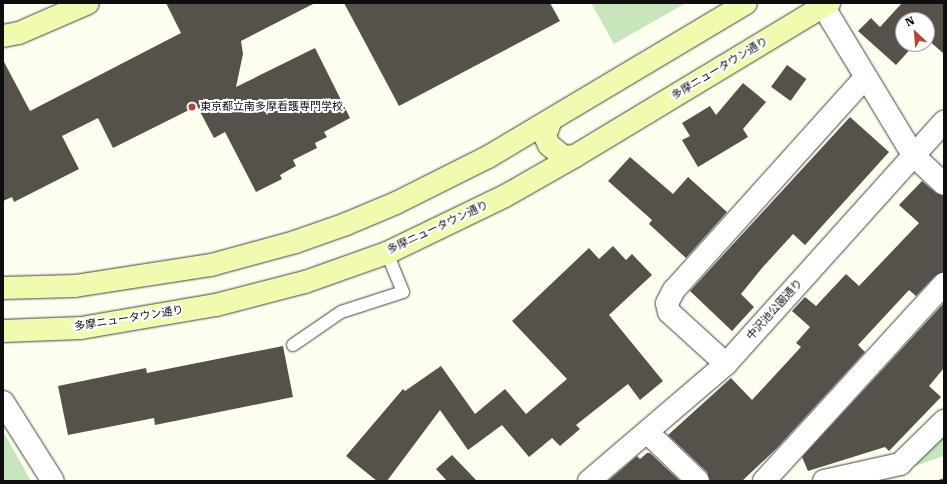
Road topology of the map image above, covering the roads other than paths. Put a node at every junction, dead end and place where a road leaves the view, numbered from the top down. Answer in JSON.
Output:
{"nodes":[{"id":1,"x":88,"y":3,"type":"edge"},
{"id":2,"x":746,"y":3,"type":"edge"},
{"id":3,"x":824,"y":4,"type":"edge"},
{"id":4,"x":3,"y":36,"type":"edge"},
{"id":5,"x":865,"y":78,"type":"junction"},
{"id":6,"x":551,"y":120,"type":"junction"},
{"id":7,"x":944,"y":122,"type":"edge"},
{"id":8,"x":575,"y":156,"type":"junction"},
{"id":9,"x":914,"y":156,"type":"junction"},
{"id":10,"x":944,"y":184,"type":"edge"},
{"id":11,"x":387,"y":253,"type":"junction"},
{"id":12,"x":944,"y":284,"type":"edge"},
{"id":13,"x":3,"y":288,"type":"edge"},
{"id":14,"x":3,"y":331,"type":"edge"},
{"id":15,"x":293,"y":344,"type":"dead end"},
{"id":16,"x":726,"y":364,"type":"junction"},
{"id":17,"x":3,"y":402,"type":"edge"},
{"id":18,"x":944,"y":421,"type":"edge"},
{"id":19,"x":648,"y":433,"type":"junction"},
{"id":20,"x":53,"y":481,"type":"edge"},
{"id":21,"x":589,"y":481,"type":"edge"},
{"id":22,"x":698,"y":481,"type":"edge"},
{"id":23,"x":764,"y":481,"type":"edge"},
{"id":24,"x":824,"y":481,"type":"edge"}],
"edges":[{"from":1,"to":4,"type":"main road"},
{"from":2,"to":6,"type":"main road"},
{"from":3,"to":5,"type":"street"},
{"from":3,"to":8,"type":"main road","name":"多摩ニュータウン通り"},
{"from":5,"to":9,"type":"street"},
{"from":5,"to":16,"type":"street"},
{"from":6,"to":8,"type":"main road"},
{"from":6,"to":13,"type":"main road"},
{"from":7,"to":9,"type":"street","name":"中沢池公園通り"},
{"from":8,"to":11,"type":"main road","name":"多摩ニュータウン通り"},
{"from":9,"to":10,"type":"street"},
{"from":9,"to":16,"type":"street","name":"中沢池公園通り"},
{"from":11,"to":14,"type":"main road","name":"多摩ニュータウン通り"},
{"from":11,"to":15,"type":"lane"},
{"from":12,"to":23,"type":"street"},
{"from":16,"to":19,"type":"street","name":"中沢池公園通り"},
{"from":17,"to":20,"type":"street"},
{"from":18,"to":24,"type":"street"},
{"from":19,"to":21,"type":"street","name":"中沢池公園通り"},
{"from":19,"to":22,"type":"street"}]}
